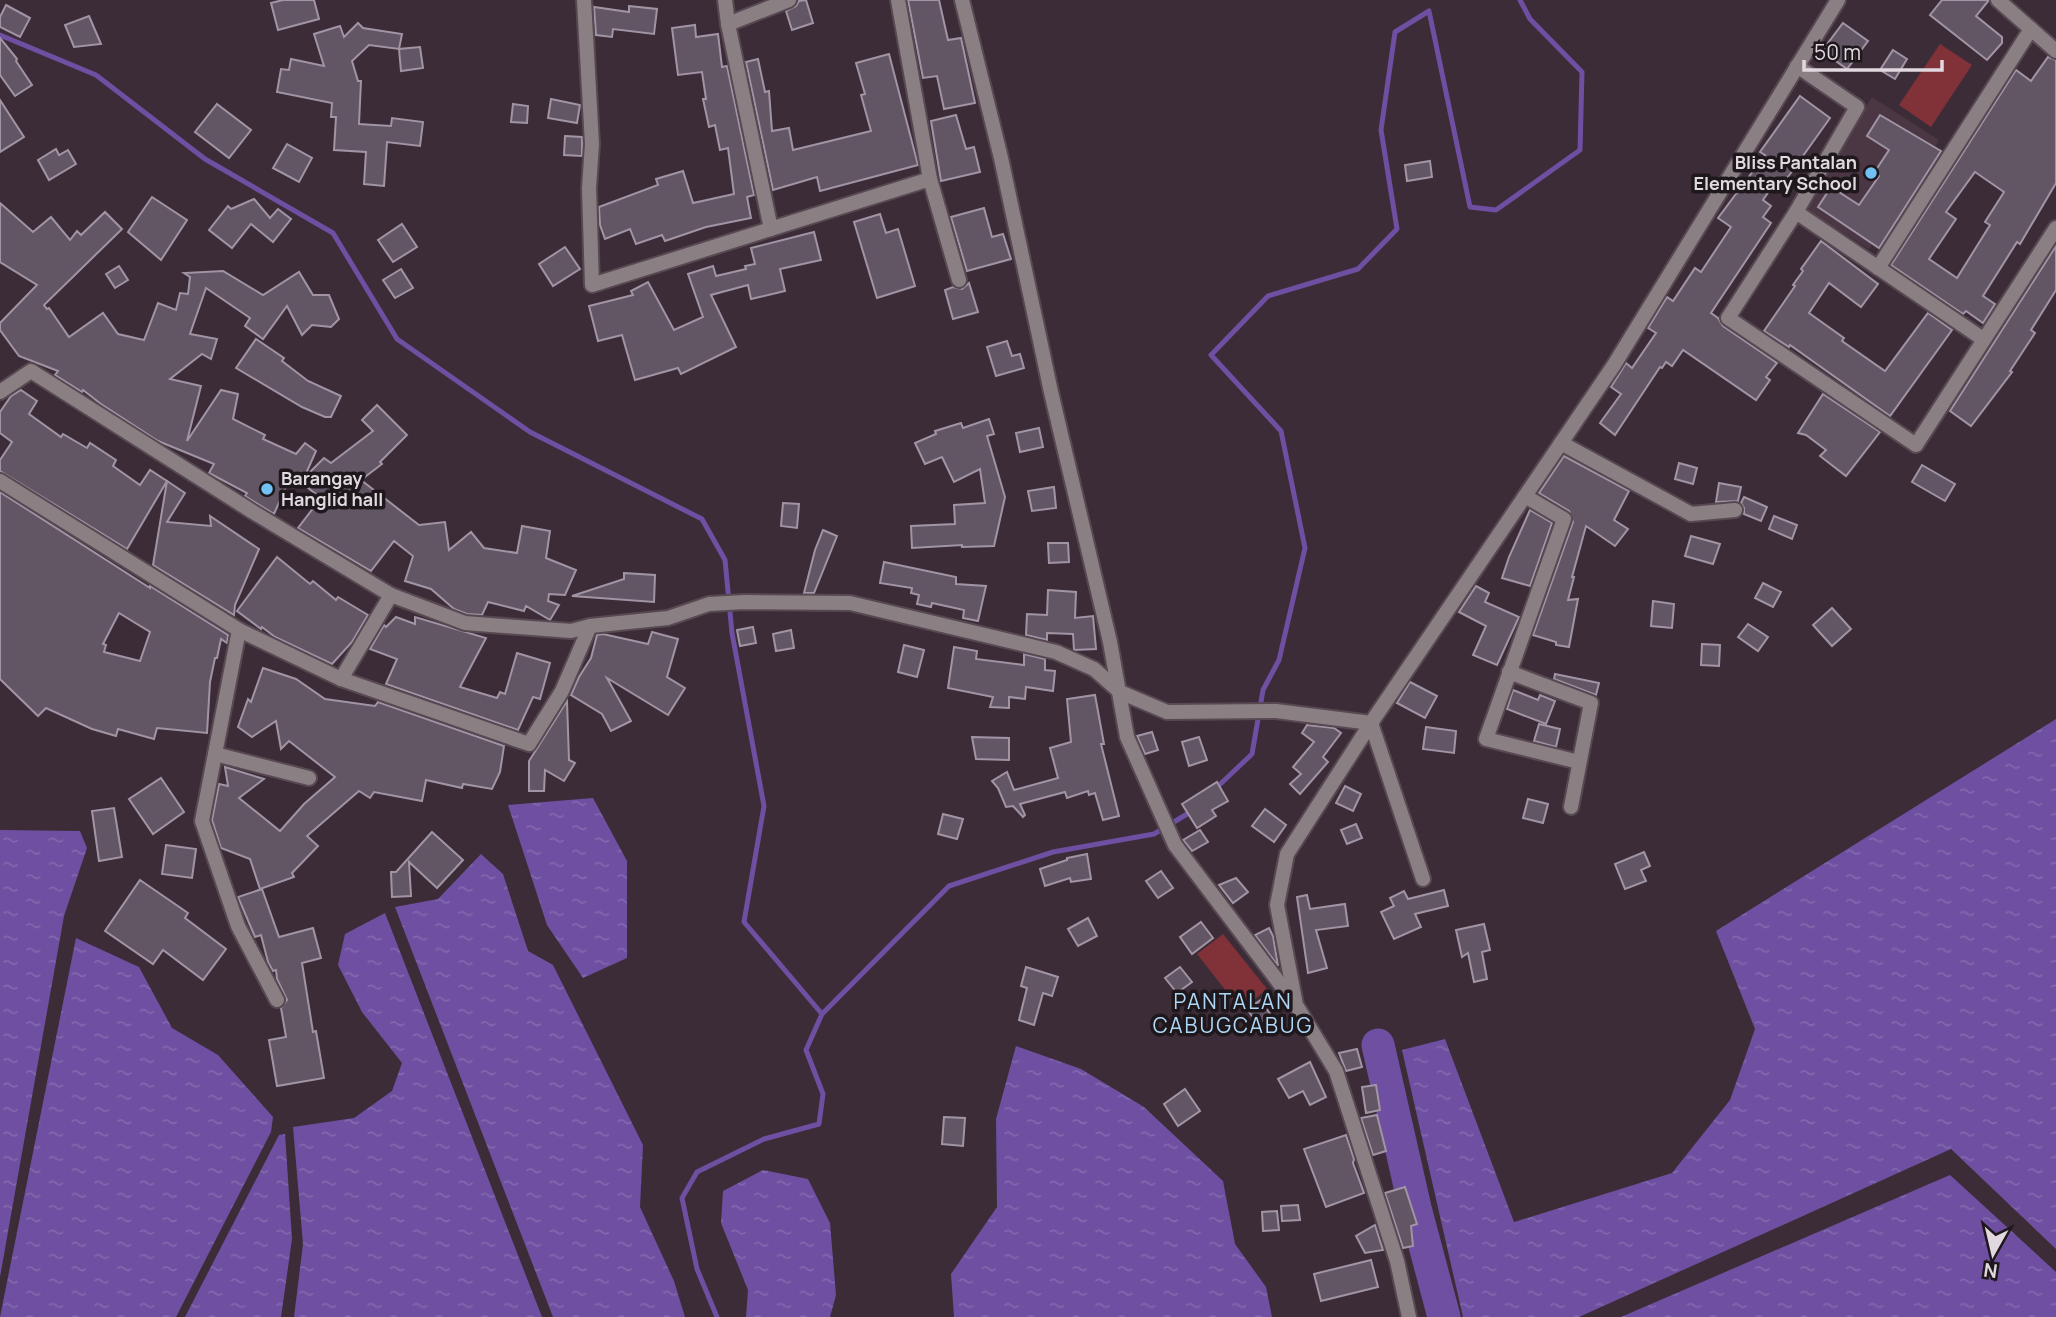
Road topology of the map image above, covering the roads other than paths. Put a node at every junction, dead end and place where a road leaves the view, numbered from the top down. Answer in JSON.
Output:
{"nodes":[{"id":1,"x":584,"y":0,"type":"edge"},
{"id":2,"x":725,"y":0,"type":"edge"},
{"id":3,"x":789,"y":0,"type":"edge"},
{"id":4,"x":898,"y":0,"type":"edge"},
{"id":5,"x":962,"y":0,"type":"edge"},
{"id":6,"x":1838,"y":0,"type":"edge"},
{"id":7,"x":1998,"y":0,"type":"edge"},
{"id":8,"x":729,"y":24,"type":"junction"},
{"id":9,"x":2031,"y":29,"type":"junction"},
{"id":10,"x":2056,"y":51,"type":"edge"},
{"id":11,"x":1797,"y":66,"type":"junction"},
{"id":12,"x":930,"y":179,"type":"junction"},
{"id":13,"x":1796,"y":212,"type":"junction"},
{"id":14,"x":2056,"y":228,"type":"edge"},
{"id":15,"x":771,"y":229,"type":"junction"},
{"id":16,"x":1878,"y":268,"type":"junction"},
{"id":17,"x":959,"y":280,"type":"dead end"},
{"id":18,"x":1983,"y":339,"type":"junction"},
{"id":19,"x":0,"y":392,"type":"edge"},
{"id":20,"x":1562,"y":443,"type":"junction"},
{"id":21,"x":0,"y":481,"type":"edge"},
{"id":22,"x":1525,"y":496,"type":"junction"},
{"id":23,"x":1735,"y":510,"type":"dead end"},
{"id":24,"x":391,"y":595,"type":"junction"},
{"id":25,"x":590,"y":626,"type":"junction"},
{"id":26,"x":239,"y":630,"type":"junction"},
{"id":27,"x":1509,"y":672,"type":"junction"},
{"id":28,"x":341,"y":679,"type":"junction"},
{"id":29,"x":1120,"y":692,"type":"junction"},
{"id":30,"x":1371,"y":723,"type":"junction"},
{"id":31,"x":215,"y":754,"type":"junction"},
{"id":32,"x":1579,"y":762,"type":"junction"},
{"id":33,"x":309,"y":778,"type":"dead end"},
{"id":34,"x":1571,"y":807,"type":"dead end"},
{"id":35,"x":1423,"y":879,"type":"dead end"},
{"id":36,"x":277,"y":1000,"type":"dead end"},
{"id":37,"x":1296,"y":1004,"type":"junction"},
{"id":38,"x":1409,"y":1317,"type":"edge"}],
"edges":[{"from":1,"to":15,"type":"street"},
{"from":2,"to":8,"type":"street"},
{"from":3,"to":8,"type":"street"},
{"from":4,"to":12,"type":"street"},
{"from":5,"to":29,"type":"street"},
{"from":6,"to":11,"type":"street"},
{"from":7,"to":9,"type":"street"},
{"from":8,"to":15,"type":"street"},
{"from":9,"to":10,"type":"street"},
{"from":9,"to":16,"type":"street"},
{"from":11,"to":13,"type":"street"},
{"from":11,"to":20,"type":"street"},
{"from":12,"to":15,"type":"street"},
{"from":12,"to":17,"type":"street"},
{"from":13,"to":16,"type":"street"},
{"from":13,"to":18,"type":"street"},
{"from":14,"to":18,"type":"street"},
{"from":16,"to":18,"type":"street"},
{"from":19,"to":24,"type":"street"},
{"from":20,"to":22,"type":"street"},
{"from":20,"to":23,"type":"street"},
{"from":21,"to":26,"type":"street"},
{"from":22,"to":27,"type":"street"},
{"from":22,"to":30,"type":"street"},
{"from":24,"to":25,"type":"street"},
{"from":24,"to":28,"type":"street"},
{"from":25,"to":28,"type":"street"},
{"from":25,"to":29,"type":"street"},
{"from":26,"to":28,"type":"street"},
{"from":26,"to":31,"type":"street"},
{"from":27,"to":32,"type":"street"},
{"from":27,"to":32,"type":"street"},
{"from":29,"to":30,"type":"street"},
{"from":29,"to":37,"type":"street"},
{"from":30,"to":35,"type":"street"},
{"from":30,"to":37,"type":"street"},
{"from":31,"to":33,"type":"street"},
{"from":31,"to":36,"type":"street"},
{"from":32,"to":34,"type":"street"},
{"from":37,"to":38,"type":"street"}]}
